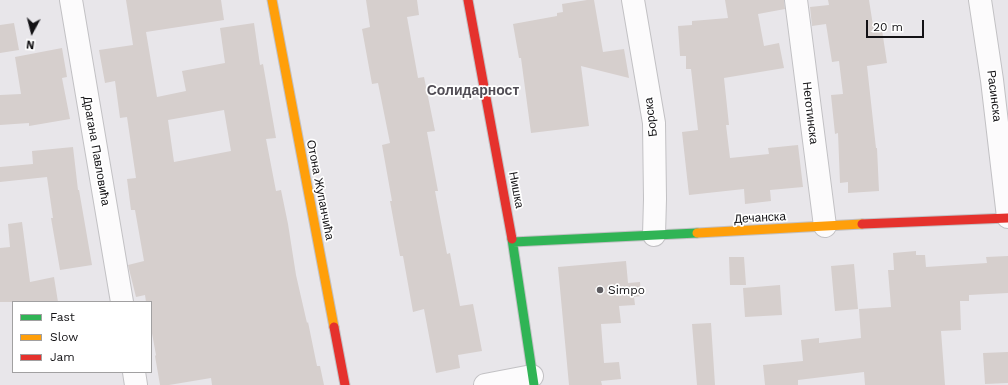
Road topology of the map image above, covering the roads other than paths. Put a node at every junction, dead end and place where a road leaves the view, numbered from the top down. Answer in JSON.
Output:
{"nodes":[{"id":1,"x":71,"y":0,"type":"edge"},
{"id":2,"x":272,"y":0,"type":"edge"},
{"id":3,"x":468,"y":0,"type":"edge"},
{"id":4,"x":633,"y":0,"type":"edge"},
{"id":5,"x":796,"y":0,"type":"edge"},
{"id":6,"x":980,"y":0,"type":"edge"},
{"id":7,"x":1008,"y":217,"type":"edge"},
{"id":8,"x":825,"y":226,"type":"junction"},
{"id":9,"x":654,"y":235,"type":"junction"},
{"id":10,"x":513,"y":242,"type":"junction"},
{"id":11,"x":122,"y":301,"type":"edge"},
{"id":12,"x":134,"y":373,"type":"edge"},
{"id":13,"x":533,"y":380,"type":"edge"},
{"id":14,"x":136,"y":385,"type":"edge"},
{"id":15,"x":345,"y":385,"type":"edge"},
{"id":16,"x":485,"y":385,"type":"edge"}],
"edges":[{"from":1,"to":11,"type":"street","name":"Драгана Павловића"},
{"from":2,"to":15,"type":"street","name":"Отона Жупанчића"},
{"from":3,"to":10,"type":"street","name":"Нишка"},
{"from":4,"to":9,"type":"street","name":"Борска"},
{"from":5,"to":8,"type":"street","name":"Неготинска"},
{"from":6,"to":7,"type":"street","name":"Расинска"},
{"from":7,"to":8,"type":"street","name":"Дечанска"},
{"from":8,"to":9,"type":"street","name":"Дечанска"},
{"from":9,"to":10,"type":"street","name":"Дечанска"},
{"from":10,"to":13,"type":"street","name":"Нишка"},
{"from":12,"to":14,"type":"street"},
{"from":13,"to":16,"type":"street"}]}
